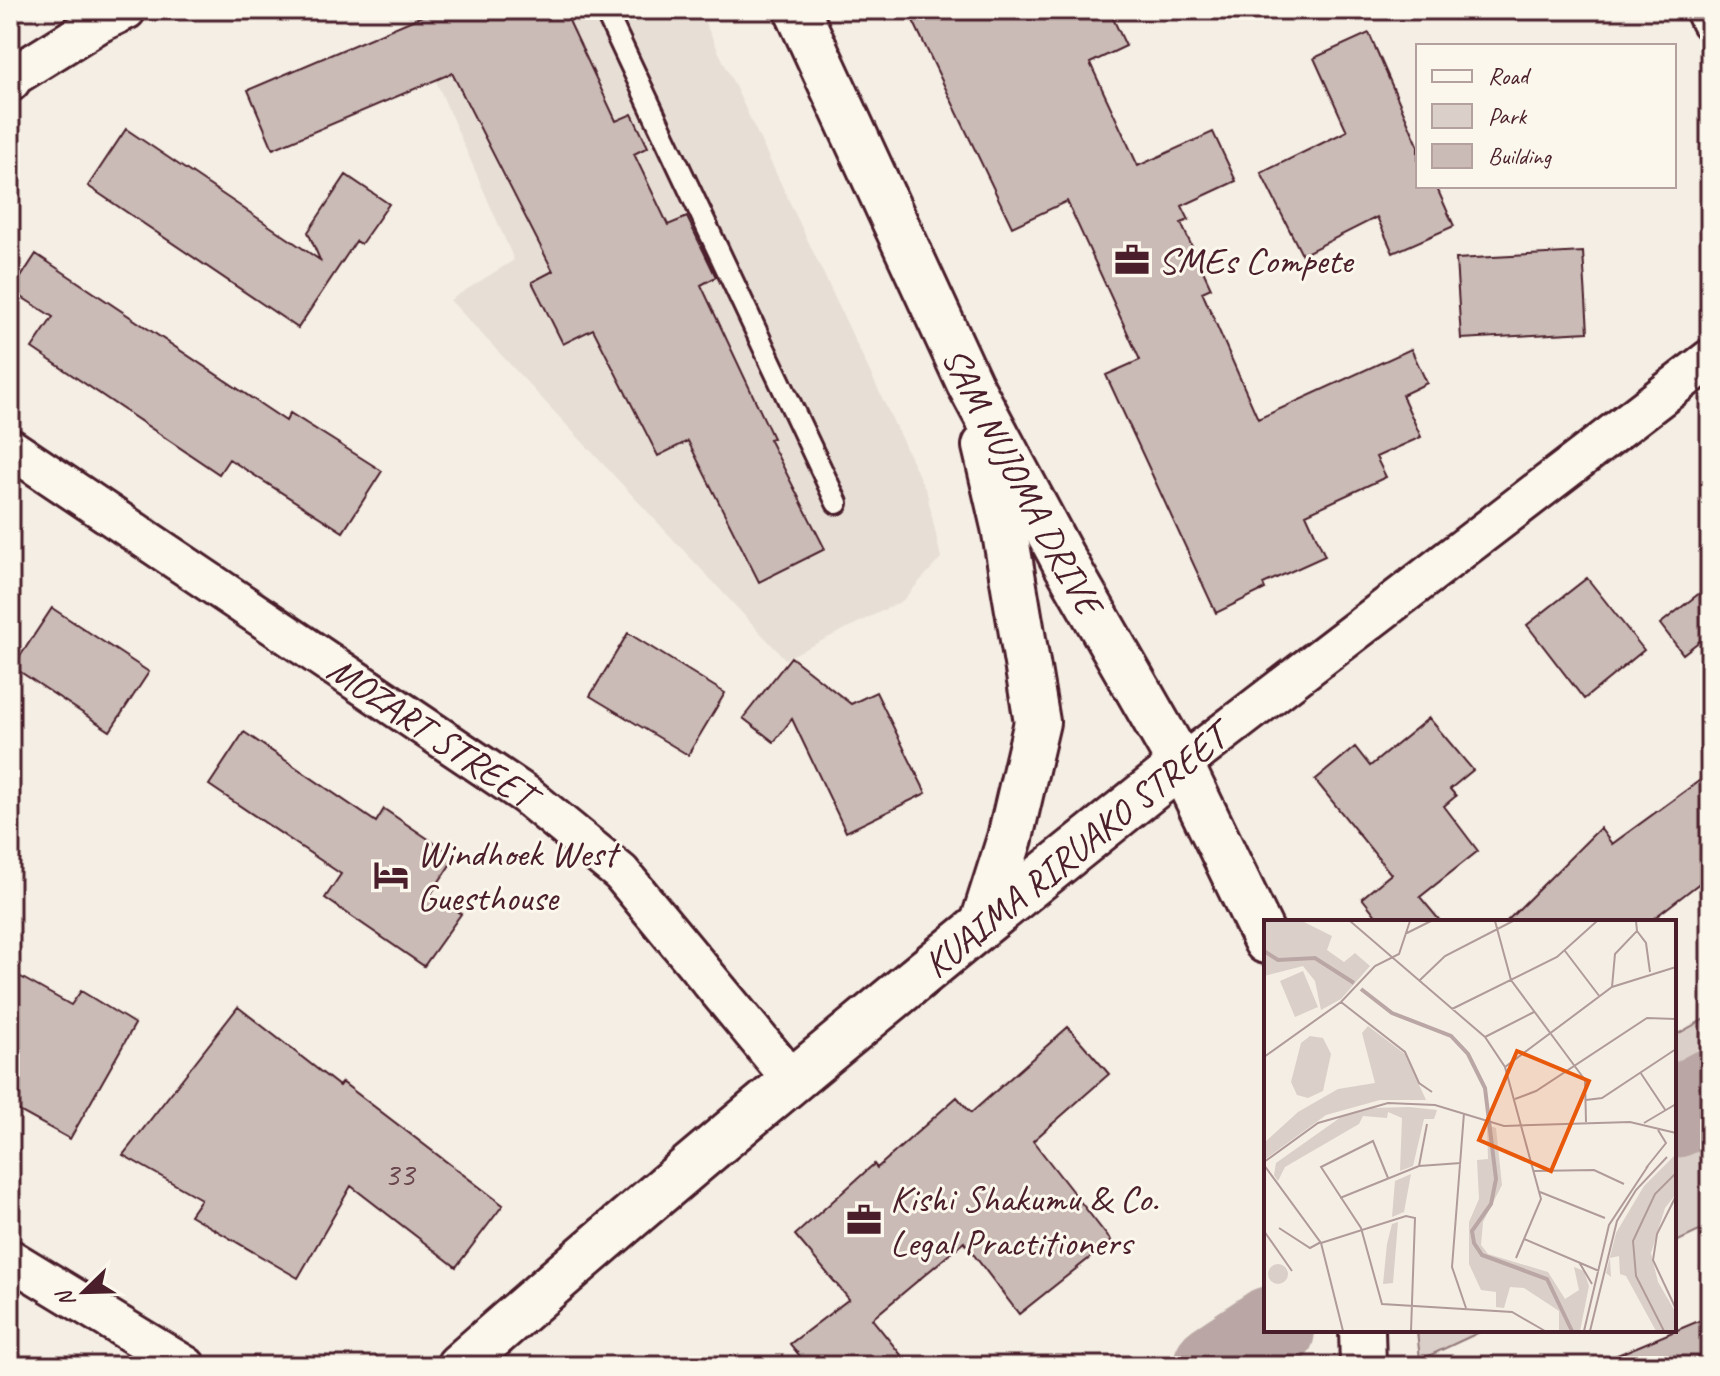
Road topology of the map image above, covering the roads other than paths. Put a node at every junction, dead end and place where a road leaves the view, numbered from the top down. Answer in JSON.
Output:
{"nodes":[{"id":1,"x":126,"y":10,"type":"edge"},
{"id":2,"x":605,"y":10,"type":"edge"},
{"id":3,"x":797,"y":10,"type":"edge"},
{"id":4,"x":1705,"y":10,"type":"edge"},
{"id":5,"x":1710,"y":21,"type":"edge"},
{"id":6,"x":10,"y":82,"type":"edge"},
{"id":7,"x":1710,"y":359,"type":"edge"},
{"id":8,"x":970,"y":385,"type":"junction"},
{"id":9,"x":10,"y":448,"type":"edge"},
{"id":10,"x":837,"y":503,"type":"dead end"},
{"id":11,"x":1181,"y":765,"type":"junction"},
{"id":12,"x":983,"y":923,"type":"junction"},
{"id":13,"x":1264,"y":937,"type":"edge"},
{"id":14,"x":793,"y":1081,"type":"junction"},
{"id":15,"x":10,"y":1259,"type":"edge"},
{"id":16,"x":1362,"y":1332,"type":"edge"},
{"id":17,"x":186,"y":1366,"type":"edge"},
{"id":18,"x":459,"y":1366,"type":"edge"},
{"id":19,"x":1363,"y":1366,"type":"edge"}],
"edges":[{"from":1,"to":6,"type":"street"},
{"from":2,"to":10,"type":"lane"},
{"from":3,"to":8,"type":"main road","name":"SAM NUJOMA DRIVE"},
{"from":4,"to":5,"type":"street"},
{"from":7,"to":11,"type":"street","name":"KUAIMA RIRUAKO STREET"},
{"from":8,"to":11,"type":"main road","name":"SAM NUJOMA DRIVE"},
{"from":8,"to":12,"type":"main road"},
{"from":9,"to":14,"type":"street","name":"MOZART STREET"},
{"from":11,"to":12,"type":"main road","name":"KUAIMA RIRUAKO STREET"},
{"from":11,"to":13,"type":"main road","name":"SAM NUJOMA DRIVE"},
{"from":12,"to":14,"type":"main road","name":"KUAIMA RIRUAKO STREET"},
{"from":14,"to":18,"type":"main road","name":"KUAIMA RIRUAKO STREET"},
{"from":15,"to":17,"type":"street"},
{"from":16,"to":19,"type":"main road"}]}
